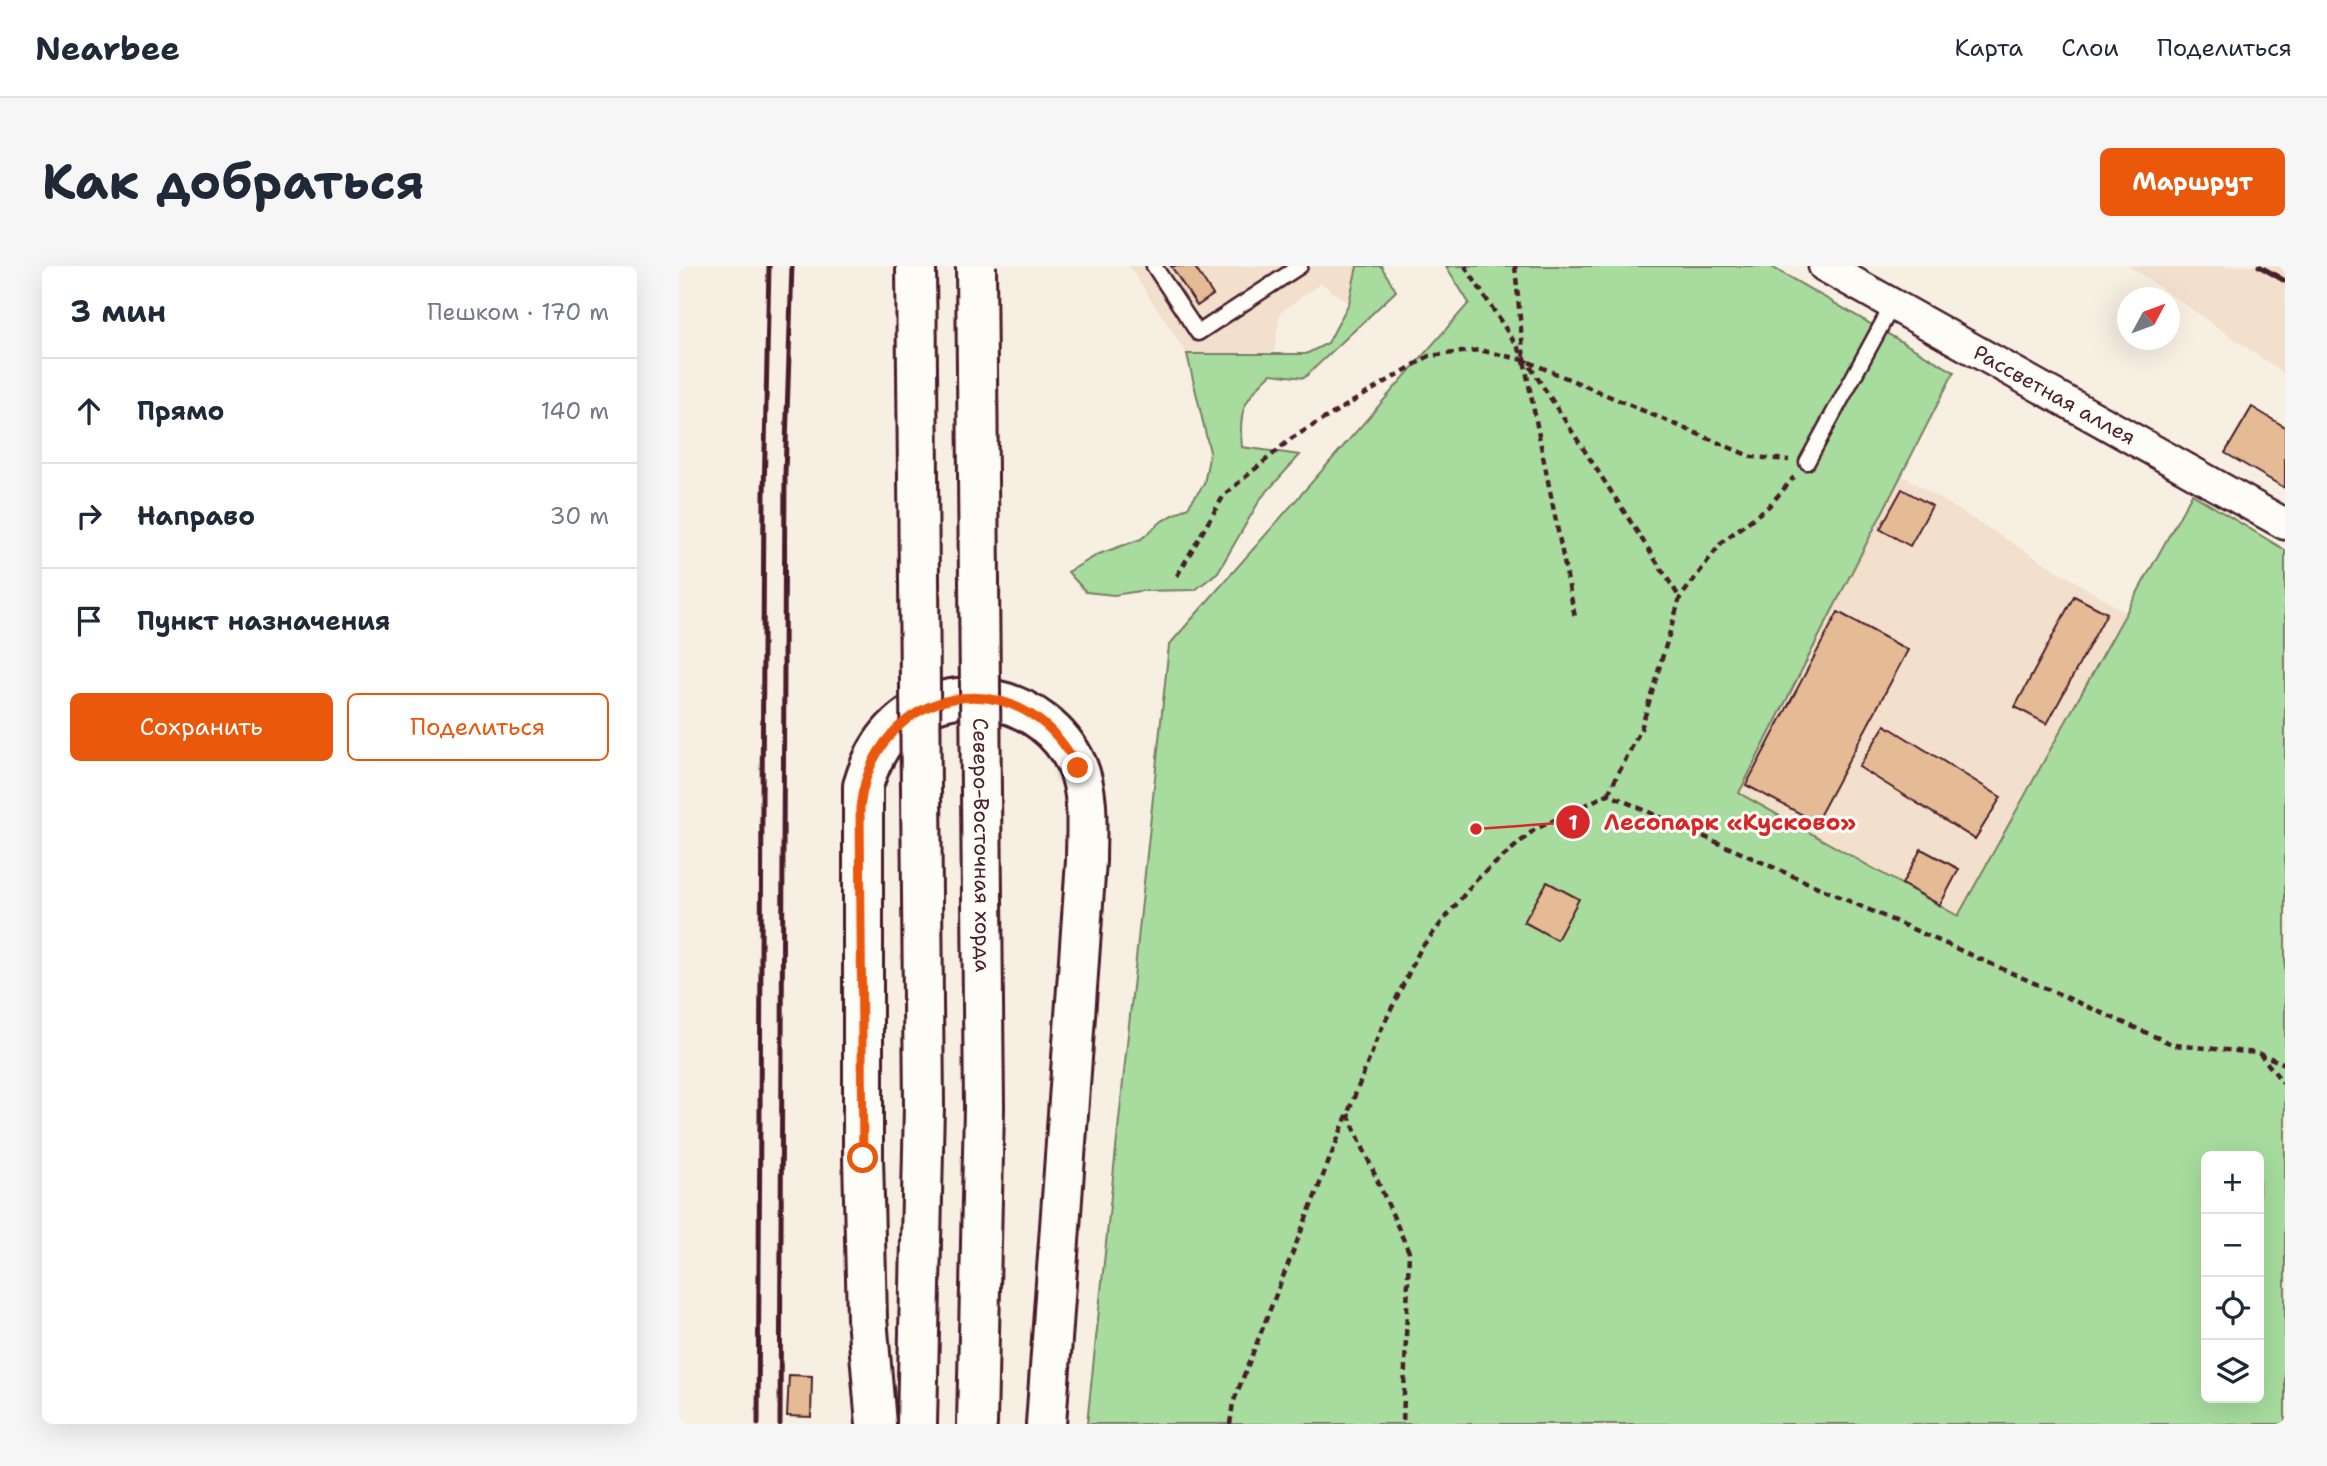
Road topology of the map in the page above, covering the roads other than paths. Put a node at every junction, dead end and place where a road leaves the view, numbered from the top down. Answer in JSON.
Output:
{"nodes":[{"id":1,"x":916,"y":266,"type":"edge"},
{"id":2,"x":977,"y":266,"type":"edge"},
{"id":3,"x":1154,"y":266,"type":"edge"},
{"id":4,"x":1300,"y":266,"type":"edge"},
{"id":5,"x":1824,"y":266,"type":"edge"},
{"id":6,"x":1893,"y":304,"type":"junction"},
{"id":7,"x":1807,"y":462,"type":"road end"},
{"id":8,"x":2285,"y":524,"type":"edge"},
{"id":9,"x":876,"y":1424,"type":"edge"},
{"id":10,"x":917,"y":1424,"type":"edge"},
{"id":11,"x":977,"y":1424,"type":"edge"},
{"id":12,"x":1046,"y":1424,"type":"edge"}],
"edges":[{"from":1,"to":10,"type":"main road","bridge":true},
{"from":2,"to":11,"type":"main road","name":"Северо-Восточная хорда","bridge":true},
{"from":3,"to":4,"type":"lane"},
{"from":5,"to":6,"type":"street","name":"Рассветная аллея"},
{"from":6,"to":7,"type":"lane"},
{"from":6,"to":8,"type":"street","name":"Рассветная аллея"},
{"from":9,"to":12,"type":"main road"}]}
